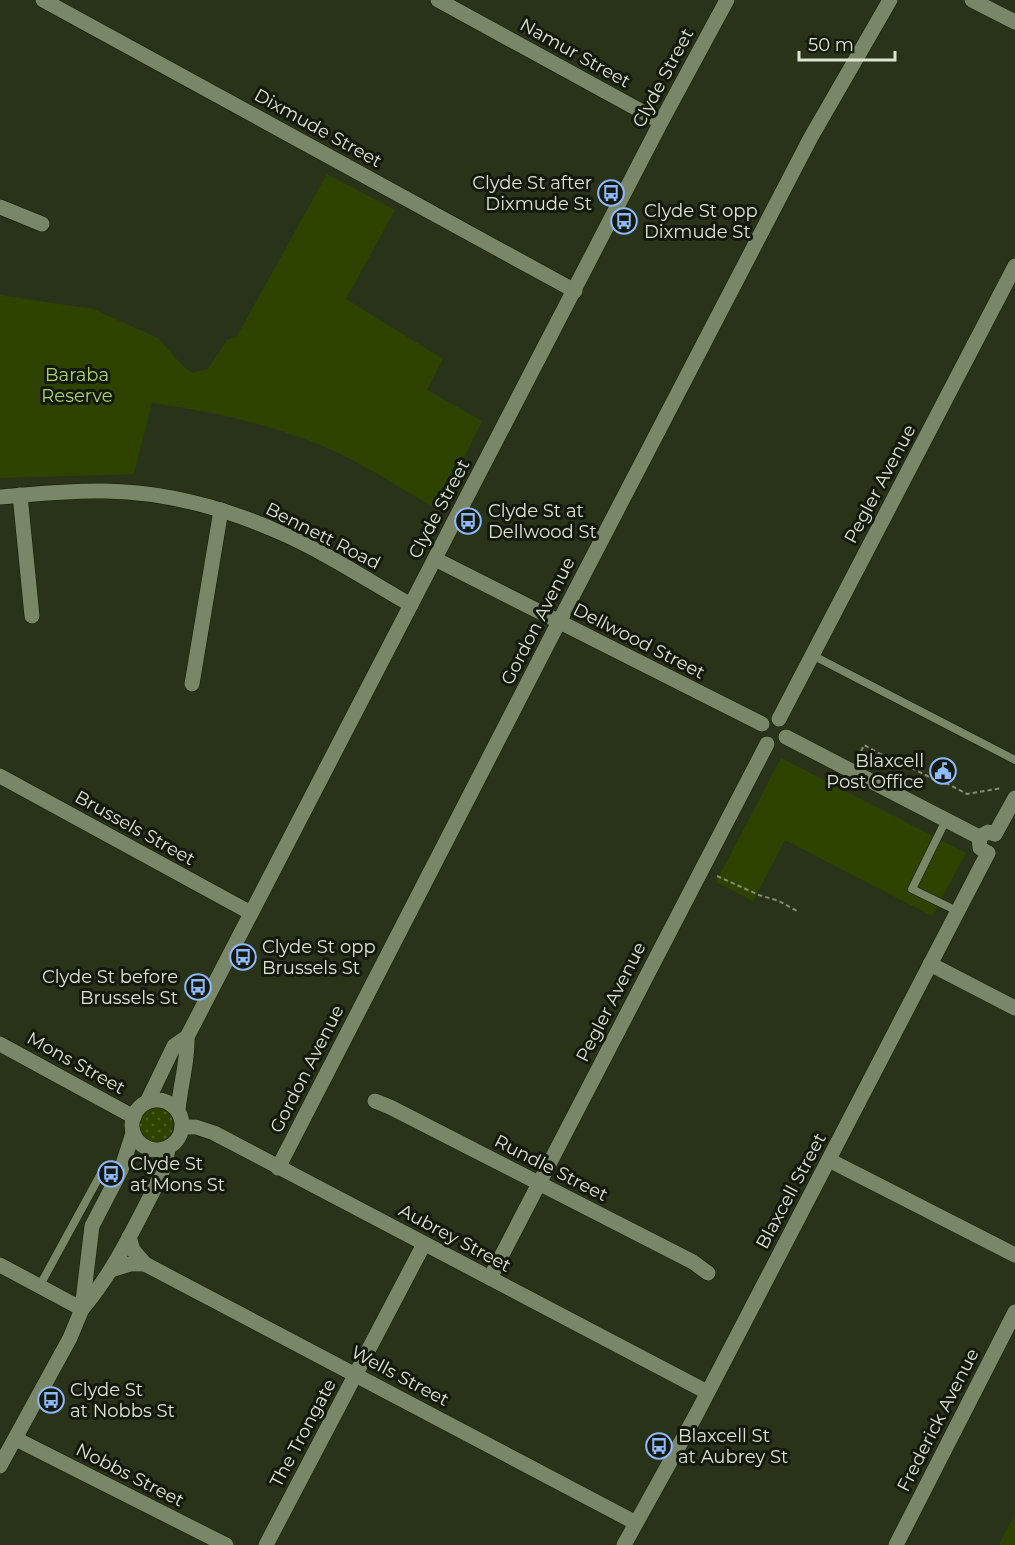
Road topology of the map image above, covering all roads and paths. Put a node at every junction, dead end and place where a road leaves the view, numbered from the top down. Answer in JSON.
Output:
{"nodes":[{"id":1,"x":44,"y":0,"type":"edge"},
{"id":2,"x":438,"y":0,"type":"edge"},
{"id":3,"x":728,"y":0,"type":"edge"},
{"id":4,"x":890,"y":0,"type":"edge"},
{"id":5,"x":972,"y":0,"type":"edge"},
{"id":6,"x":1015,"y":22,"type":"edge"},
{"id":7,"x":661,"y":123,"type":"junction"},
{"id":8,"x":0,"y":207,"type":"edge"},
{"id":9,"x":42,"y":224,"type":"dead end"},
{"id":10,"x":1015,"y":266,"type":"edge"},
{"id":11,"x":574,"y":291,"type":"junction"},
{"id":12,"x":20,"y":495,"type":"junction"},
{"id":13,"x":0,"y":497,"type":"edge"},
{"id":14,"x":221,"y":510,"type":"junction"},
{"id":15,"x":435,"y":559,"type":"junction"},
{"id":16,"x":411,"y":605,"type":"junction"},
{"id":17,"x":32,"y":616,"type":"dead end"},
{"id":18,"x":559,"y":622,"type":"junction"},
{"id":19,"x":812,"y":656,"type":"junction"},
{"id":20,"x":192,"y":684,"type":"dead end"},
{"id":21,"x":780,"y":719,"type":"junction"},
{"id":22,"x":762,"y":724,"type":"junction"},
{"id":23,"x":786,"y":737,"type":"junction"},
{"id":24,"x":768,"y":744,"type":"junction"},
{"id":25,"x":858,"y":758,"type":"dead end"},
{"id":26,"x":1015,"y":760,"type":"edge"},
{"id":27,"x":0,"y":777,"type":"edge"},
{"id":28,"x":1002,"y":788,"type":"dead end"},
{"id":29,"x":1015,"y":798,"type":"edge"},
{"id":30,"x":946,"y":820,"type":"junction"},
{"id":31,"x":995,"y":834,"type":"junction"},
{"id":32,"x":979,"y":837,"type":"junction"},
{"id":33,"x":988,"y":853,"type":"junction"},
{"id":34,"x":717,"y":876,"type":"dead end"},
{"id":35,"x":798,"y":910,"type":"dead end"},
{"id":36,"x":957,"y":911,"type":"junction"},
{"id":37,"x":251,"y":914,"type":"junction"},
{"id":38,"x":930,"y":964,"type":"junction"},
{"id":39,"x":1015,"y":1008,"type":"edge"},
{"id":40,"x":187,"y":1037,"type":"junction"},
{"id":41,"x":0,"y":1044,"type":"edge"},
{"id":42,"x":375,"y":1101,"type":"dead end"},
{"id":43,"x":147,"y":1102,"type":"junction"},
{"id":44,"x":178,"y":1111,"type":"junction"},
{"id":45,"x":133,"y":1125,"type":"junction"},
{"id":46,"x":182,"y":1127,"type":"junction"},
{"id":47,"x":168,"y":1148,"type":"junction"},
{"id":48,"x":132,"y":1157,"type":"dead end"},
{"id":49,"x":829,"y":1160,"type":"junction"},
{"id":50,"x":157,"y":1165,"type":"dead end"},
{"id":51,"x":104,"y":1168,"type":"dead end"},
{"id":52,"x":278,"y":1168,"type":"junction"},
{"id":53,"x":539,"y":1184,"type":"junction"},
{"id":54,"x":129,"y":1237,"type":"junction"},
{"id":55,"x":424,"y":1244,"type":"junction"},
{"id":56,"x":1015,"y":1255,"type":"edge"},
{"id":57,"x":145,"y":1264,"type":"junction"},
{"id":58,"x":0,"y":1265,"type":"edge"},
{"id":59,"x":111,"y":1270,"type":"junction"},
{"id":60,"x":708,"y":1273,"type":"dead end"},
{"id":61,"x":490,"y":1278,"type":"junction"},
{"id":62,"x":39,"y":1287,"type":"junction"},
{"id":63,"x":82,"y":1309,"type":"junction"},
{"id":64,"x":1015,"y":1312,"type":"edge"},
{"id":65,"x":356,"y":1374,"type":"junction"},
{"id":66,"x":707,"y":1392,"type":"junction"},
{"id":67,"x":16,"y":1439,"type":"junction"},
{"id":68,"x":0,"y":1466,"type":"edge"},
{"id":69,"x":636,"y":1523,"type":"junction"},
{"id":70,"x":226,"y":1545,"type":"edge"},
{"id":71,"x":266,"y":1545,"type":"edge"},
{"id":72,"x":624,"y":1545,"type":"edge"},
{"id":73,"x":896,"y":1545,"type":"edge"}],
"edges":[{"from":1,"to":11,"type":"street","name":"Dixmude Street"},
{"from":2,"to":7,"type":"street","name":"Namur Street"},
{"from":3,"to":7,"type":"street","name":"Clyde Street"},
{"from":4,"to":18,"type":"street","name":"Gordon Avenue"},
{"from":5,"to":6,"type":"street"},
{"from":7,"to":11,"type":"street","name":"Clyde Street"},
{"from":8,"to":9,"type":"street"},
{"from":10,"to":19,"type":"street","name":"Pegler Avenue"},
{"from":11,"to":15,"type":"street","name":"Clyde Street"},
{"from":12,"to":13,"type":"street","name":"Bennett Road"},
{"from":12,"to":14,"type":"street","name":"Bennett Road"},
{"from":12,"to":17,"type":"street"},
{"from":14,"to":16,"type":"street","name":"Bennett Road"},
{"from":14,"to":20,"type":"street"},
{"from":15,"to":16,"type":"street","name":"Clyde Street"},
{"from":15,"to":18,"type":"street","name":"Dellwood Street"},
{"from":16,"to":37,"type":"street","name":"Clyde Street"},
{"from":18,"to":22,"type":"street","name":"Dellwood Street"},
{"from":18,"to":52,"type":"street","name":"Gordon Avenue"},
{"from":19,"to":21,"type":"street","name":"Pegler Avenue"},
{"from":19,"to":26,"type":"lane"},
{"from":21,"to":22,"type":"street"},
{"from":21,"to":23,"type":"street"},
{"from":22,"to":24,"type":"street"},
{"from":23,"to":24,"type":"street"},
{"from":23,"to":30,"type":"street"},
{"from":24,"to":53,"type":"street","name":"Pegler Avenue"},
{"from":25,"to":28,"type":"path"},
{"from":27,"to":37,"type":"street","name":"Brussels Street"},
{"from":29,"to":31,"type":"street"},
{"from":30,"to":32,"type":"street"},
{"from":30,"to":36,"type":"lane"},
{"from":31,"to":32,"type":"street"},
{"from":31,"to":33,"type":"street"},
{"from":32,"to":33,"type":"street"},
{"from":33,"to":36,"type":"street","name":"Blaxcell Street"},
{"from":34,"to":35,"type":"path"},
{"from":36,"to":38,"type":"street","name":"Blaxcell Street"},
{"from":37,"to":40,"type":"street","name":"Clyde Street"},
{"from":38,"to":39,"type":"street"},
{"from":38,"to":49,"type":"street","name":"Blaxcell Street"},
{"from":40,"to":43,"type":"street","name":"Clyde Street"},
{"from":40,"to":44,"type":"street","name":"Clyde Street"},
{"from":41,"to":45,"type":"street","name":"Mons Street"},
{"from":42,"to":53,"type":"street","name":"Rundle Street"},
{"from":43,"to":44,"type":"street"},
{"from":43,"to":45,"type":"street"},
{"from":44,"to":46,"type":"street"},
{"from":45,"to":47,"type":"street"},
{"from":45,"to":63,"type":"street"},
{"from":46,"to":47,"type":"street"},
{"from":46,"to":52,"type":"street","name":"Aubrey Street"},
{"from":47,"to":54,"type":"street"},
{"from":48,"to":50,"type":"path"},
{"from":49,"to":56,"type":"street"},
{"from":49,"to":66,"type":"street","name":"Blaxcell Street"},
{"from":51,"to":62,"type":"lane"},
{"from":52,"to":55,"type":"street","name":"Aubrey Street"},
{"from":53,"to":60,"type":"street","name":"Rundle Street"},
{"from":53,"to":61,"type":"street","name":"Pegler Avenue"},
{"from":54,"to":57,"type":"street"},
{"from":54,"to":59,"type":"street"},
{"from":55,"to":61,"type":"street","name":"Aubrey Street"},
{"from":55,"to":65,"type":"street","name":"The Trongate"},
{"from":57,"to":59,"type":"street"},
{"from":57,"to":65,"type":"street","name":"Wells Street"},
{"from":58,"to":62,"type":"street"},
{"from":59,"to":63,"type":"street"},
{"from":61,"to":66,"type":"street","name":"Aubrey Street"},
{"from":62,"to":63,"type":"street"},
{"from":63,"to":67,"type":"street"},
{"from":64,"to":73,"type":"street","name":"Frederick Avenue"},
{"from":65,"to":69,"type":"street","name":"Wells Street"},
{"from":65,"to":71,"type":"street","name":"The Trongate"},
{"from":66,"to":69,"type":"street","name":"Blaxcell Street"},
{"from":67,"to":68,"type":"street"},
{"from":67,"to":70,"type":"street","name":"Nobbs Street"},
{"from":69,"to":72,"type":"street","name":"Blaxcell Street"}]}
